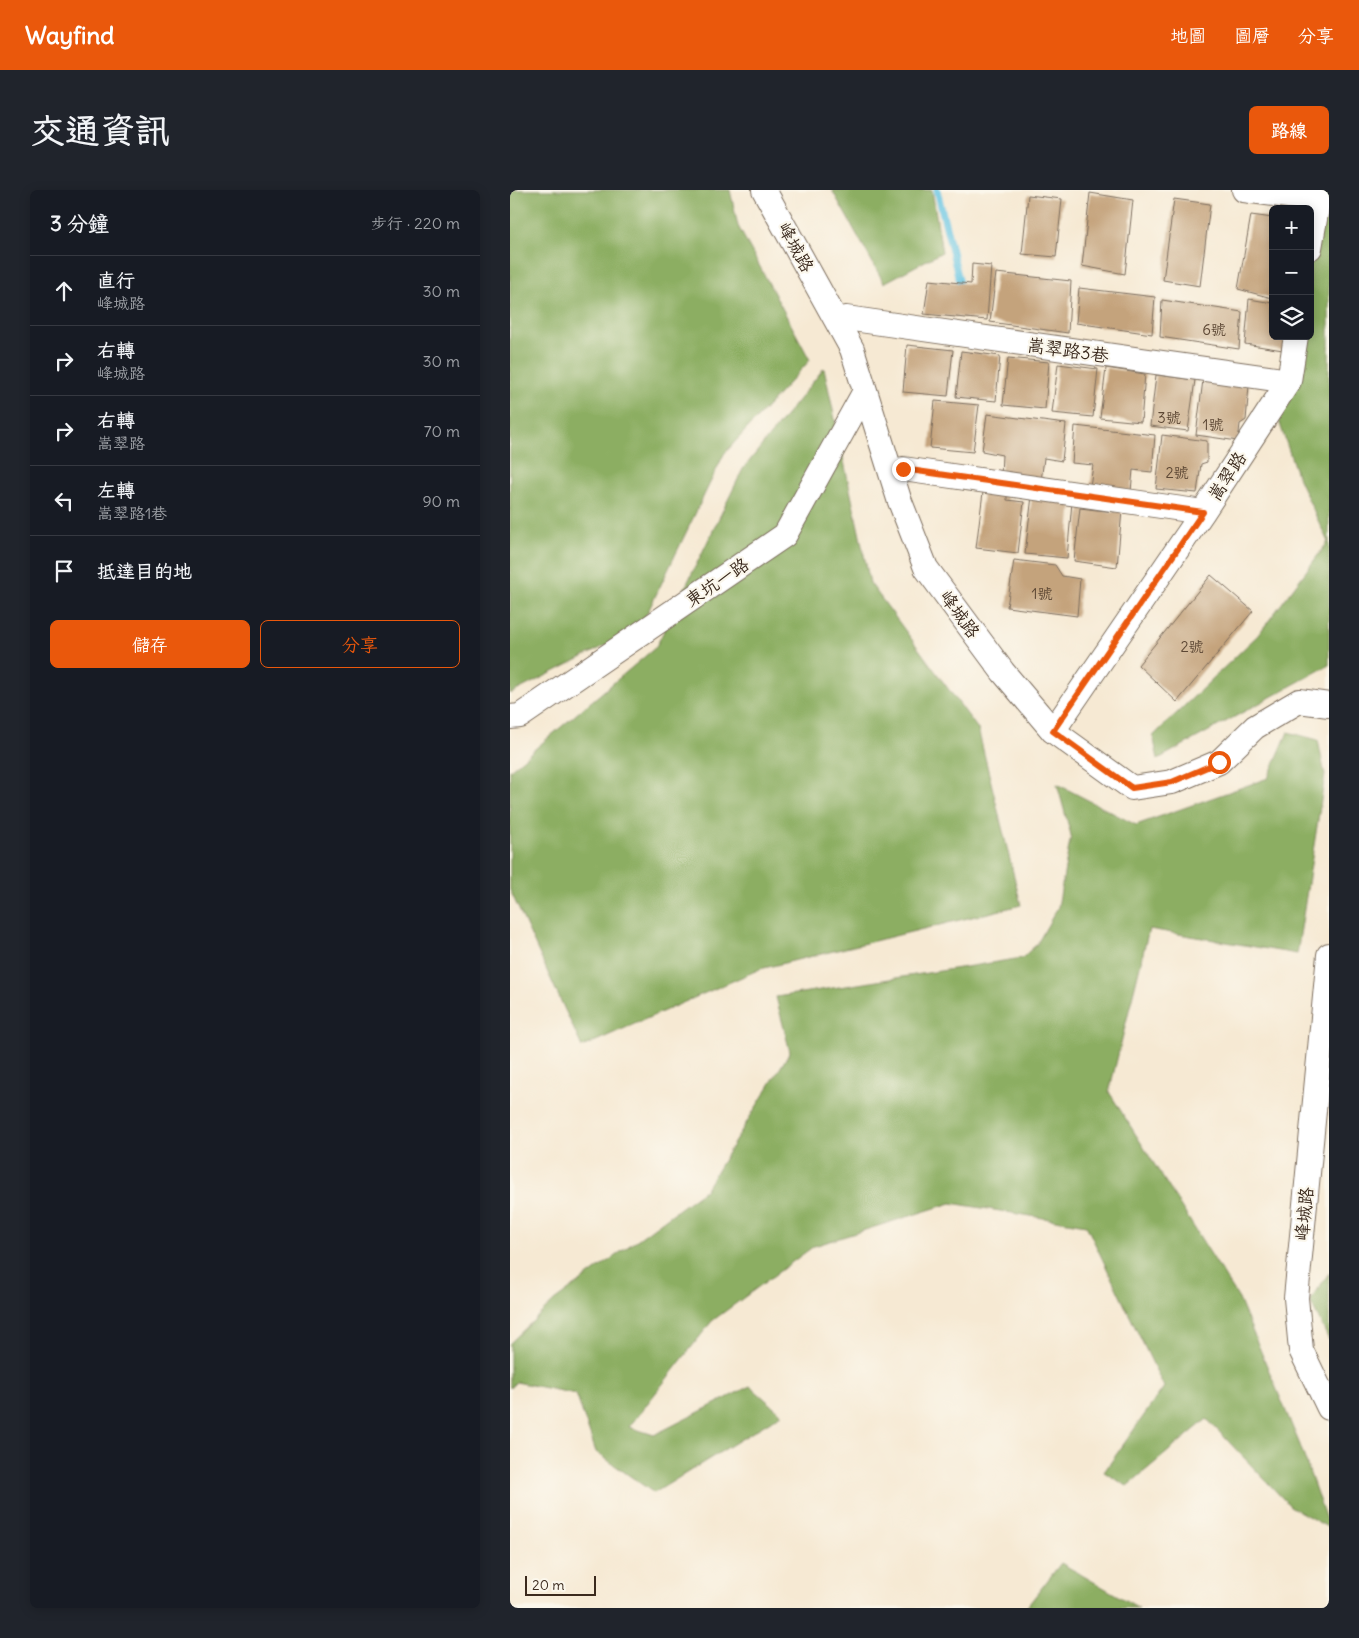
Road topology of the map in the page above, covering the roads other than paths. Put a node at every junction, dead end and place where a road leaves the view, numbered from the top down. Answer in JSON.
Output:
{"nodes":[{"id":1,"x":764,"y":190,"type":"edge"},
{"id":2,"x":1244,"y":190,"type":"edge"},
{"id":3,"x":1319,"y":195,"type":"edge"},
{"id":4,"x":1314,"y":224,"type":"edge"},
{"id":5,"x":846,"y":318,"type":"dead end"},
{"id":6,"x":1295,"y":340,"type":"edge"},
{"id":7,"x":1289,"y":381,"type":"junction"},
{"id":8,"x":866,"y":391,"type":"junction"},
{"id":9,"x":903,"y":469,"type":"dead end"},
{"id":10,"x":1203,"y":512,"type":"junction"},
{"id":11,"x":1329,"y":705,"type":"edge"},
{"id":12,"x":510,"y":717,"type":"edge"},
{"id":13,"x":1053,"y":731,"type":"junction"},
{"id":14,"x":1329,"y":955,"type":"edge"},
{"id":15,"x":1329,"y":1408,"type":"edge"}],
"edges":[{"from":1,"to":8,"type":"street","name":"峰城路"},
{"from":2,"to":3,"type":"street"},
{"from":3,"to":4,"type":"street"},
{"from":5,"to":7,"type":"street","name":"嵩翠路3巷"},
{"from":6,"to":7,"type":"street","name":"嵩翠路"},
{"from":7,"to":10,"type":"street","name":"嵩翠路"},
{"from":8,"to":12,"type":"street","name":"東坑一路"},
{"from":8,"to":13,"type":"street","name":"峰城路"},
{"from":9,"to":10,"type":"street"},
{"from":10,"to":13,"type":"street","name":"嵩翠路"},
{"from":11,"to":13,"type":"street","name":"峰城路"},
{"from":14,"to":15,"type":"street","name":"峰城路"}]}
